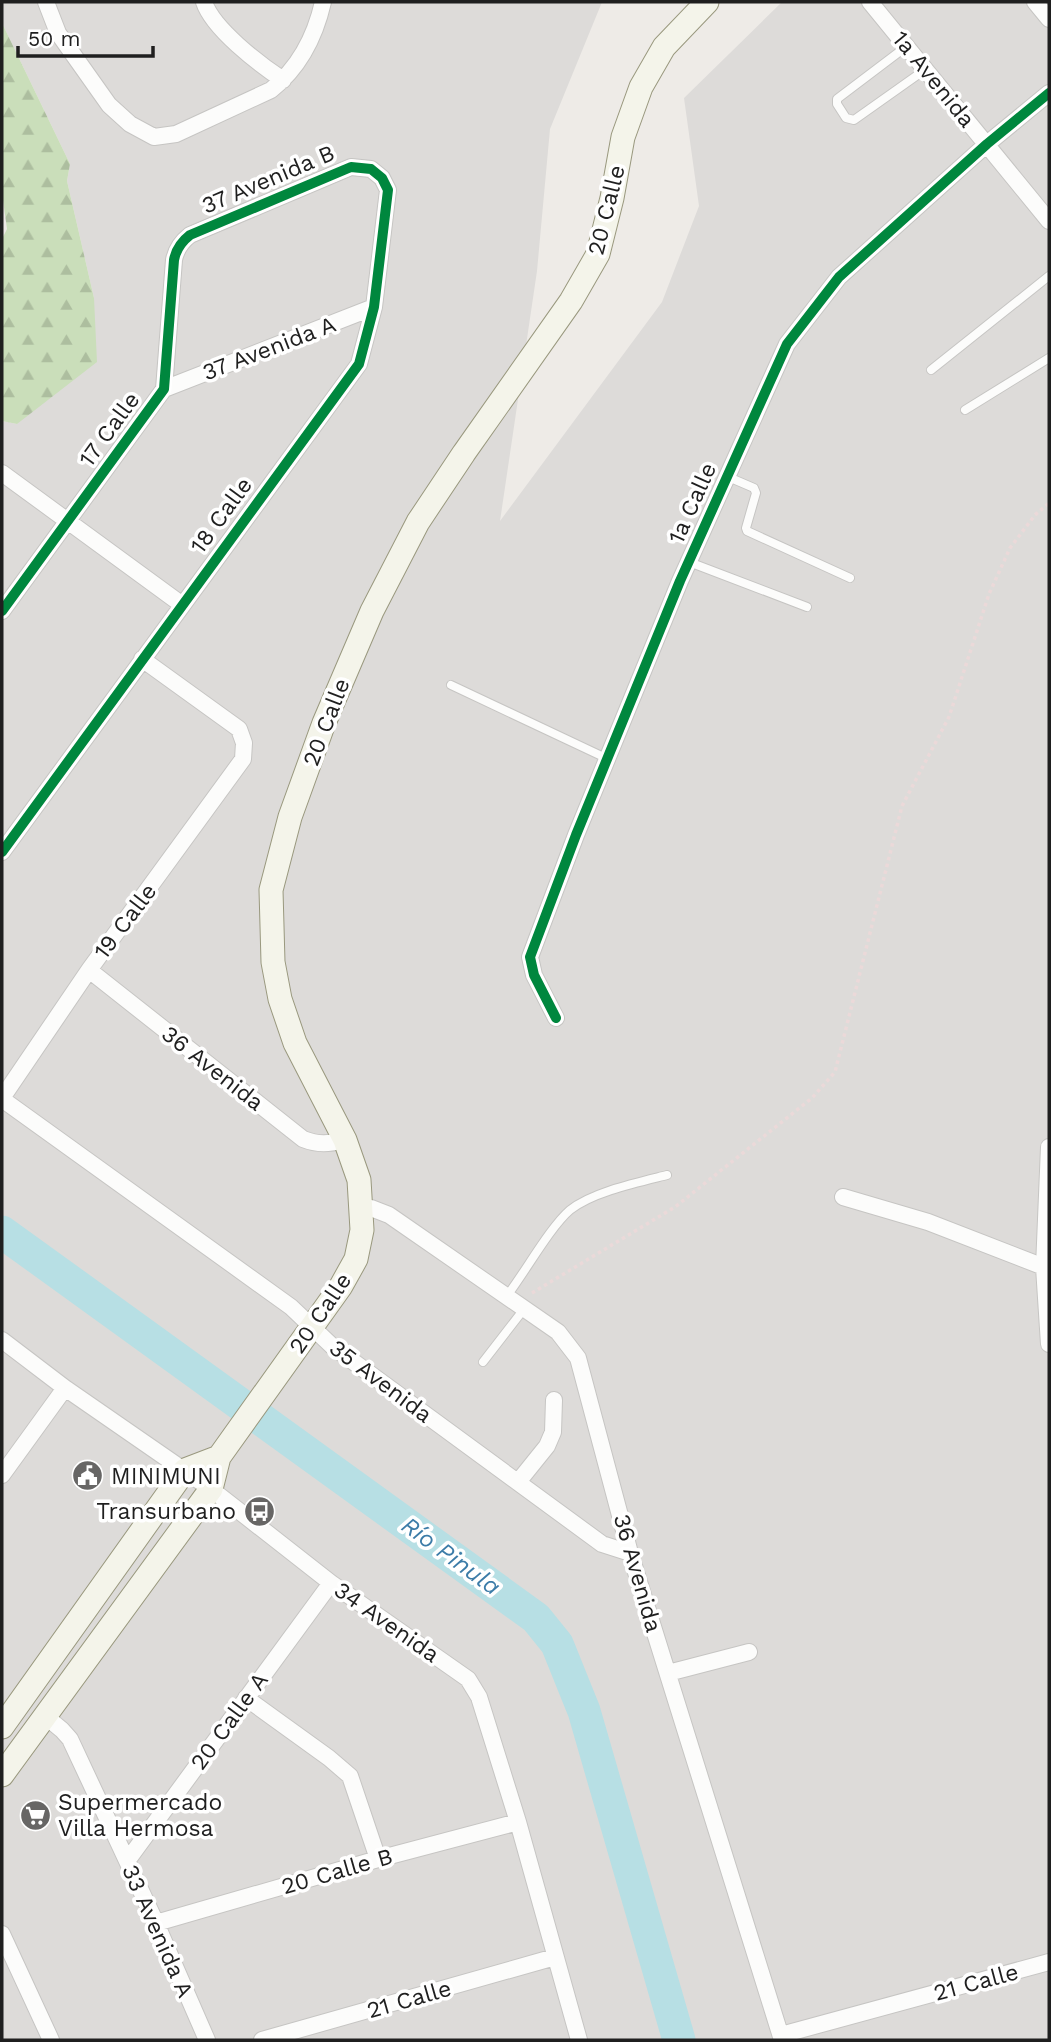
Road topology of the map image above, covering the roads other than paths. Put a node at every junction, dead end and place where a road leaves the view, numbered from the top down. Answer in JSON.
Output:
{"nodes":[{"id":1,"x":46,"y":2,"type":"edge"},
{"id":2,"x":204,"y":2,"type":"edge"},
{"id":3,"x":323,"y":2,"type":"edge"},
{"id":4,"x":722,"y":2,"type":"edge"},
{"id":5,"x":870,"y":2,"type":"edge"},
{"id":6,"x":1035,"y":2,"type":"edge"},
{"id":7,"x":701,"y":9,"type":"edge"},
{"id":8,"x":1049,"y":19,"type":"edge"},
{"id":9,"x":907,"y":46,"type":"junction"},
{"id":10,"x":926,"y":69,"type":"junction"},
{"id":11,"x":283,"y":80,"type":"junction"},
{"id":12,"x":1049,"y":93,"type":"edge"},
{"id":13,"x":987,"y":144,"type":"junction"},
{"id":14,"x":377,"y":173,"type":"joint"},
{"id":15,"x":1049,"y":221,"type":"edge"},
{"id":16,"x":179,"y":246,"type":"joint"},
{"id":17,"x":1049,"y":276,"type":"edge"},
{"id":18,"x":374,"y":307,"type":"junction"},
{"id":19,"x":1049,"y":358,"type":"edge"},
{"id":20,"x":931,"y":370,"type":"dead end"},
{"id":21,"x":164,"y":389,"type":"junction"},
{"id":22,"x":965,"y":410,"type":"dead end"},
{"id":23,"x":2,"y":473,"type":"edge"},
{"id":24,"x":726,"y":476,"type":"junction"},
{"id":25,"x":68,"y":521,"type":"junction"},
{"id":26,"x":689,"y":562,"type":"junction"},
{"id":27,"x":850,"y":578,"type":"dead end"},
{"id":28,"x":181,"y":604,"type":"junction"},
{"id":29,"x":807,"y":607,"type":"dead end"},
{"id":30,"x":2,"y":611,"type":"edge"},
{"id":31,"x":142,"y":659,"type":"junction"},
{"id":32,"x":451,"y":685,"type":"dead end"},
{"id":33,"x":608,"y":759,"type":"junction"},
{"id":34,"x":2,"y":852,"type":"edge"},
{"id":35,"x":89,"y":970,"type":"junction"},
{"id":36,"x":556,"y":1018,"type":"dead end"},
{"id":37,"x":2,"y":1098,"type":"edge"},
{"id":38,"x":345,"y":1140,"type":"junction"},
{"id":39,"x":1049,"y":1147,"type":"edge"},
{"id":40,"x":1049,"y":1154,"type":"edge"},
{"id":41,"x":667,"y":1175,"type":"dead end"},
{"id":42,"x":843,"y":1197,"type":"dead end"},
{"id":43,"x":362,"y":1208,"type":"junction"},
{"id":44,"x":1044,"y":1267,"type":"junction"},
{"id":45,"x":515,"y":1303,"type":"junction"},
{"id":46,"x":312,"y":1327,"type":"junction"},
{"id":47,"x":2,"y":1340,"type":"edge"},
{"id":48,"x":1049,"y":1344,"type":"edge"},
{"id":49,"x":483,"y":1362,"type":"dead end"},
{"id":50,"x":65,"y":1388,"type":"junction"},
{"id":51,"x":554,"y":1400,"type":"dead end"},
{"id":52,"x":219,"y":1457,"type":"junction"},
{"id":53,"x":185,"y":1470,"type":"junction"},
{"id":54,"x":2,"y":1475,"type":"edge"},
{"id":55,"x":518,"y":1482,"type":"junction"},
{"id":56,"x":211,"y":1489,"type":"junction"},
{"id":57,"x":630,"y":1553,"type":"junction"},
{"id":58,"x":331,"y":1583,"type":"junction"},
{"id":59,"x":749,"y":1652,"type":"dead end"},
{"id":60,"x":668,"y":1673,"type":"junction"},
{"id":61,"x":246,"y":1698,"type":"junction"},
{"id":62,"x":45,"y":1716,"type":"junction"},
{"id":63,"x":2,"y":1727,"type":"edge"},
{"id":64,"x":2,"y":1775,"type":"edge"},
{"id":65,"x":518,"y":1822,"type":"junction"},
{"id":66,"x":378,"y":1859,"type":"junction"},
{"id":67,"x":127,"y":1861,"type":"junction"},
{"id":68,"x":156,"y":1923,"type":"junction"},
{"id":69,"x":2,"y":1934,"type":"edge"},
{"id":70,"x":555,"y":1957,"type":"junction"},
{"id":71,"x":1049,"y":1962,"type":"edge"},
{"id":72,"x":781,"y":2038,"type":"edge"},
{"id":73,"x":51,"y":2040,"type":"edge"},
{"id":74,"x":207,"y":2040,"type":"edge"},
{"id":75,"x":262,"y":2040,"type":"edge"},
{"id":76,"x":579,"y":2040,"type":"edge"}],
"edges":[{"from":1,"to":11,"type":"street"},
{"from":2,"to":11,"type":"street"},
{"from":3,"to":11,"type":"street"},
{"from":4,"to":7,"type":"main road","name":"20 Calle"},
{"from":5,"to":9,"type":"street","name":"1a Avenida"},
{"from":6,"to":8,"type":"street"},
{"from":7,"to":38,"type":"main road","name":"20 Calle"},
{"from":9,"to":10,"type":"street","name":"1a Avenida"},
{"from":9,"to":10,"type":"lane"},
{"from":10,"to":13,"type":"street","name":"1a Avenida"},
{"from":12,"to":13,"type":"street","name":"1a Calle"},
{"from":13,"to":15,"type":"street","name":"1a Avenida"},
{"from":13,"to":24,"type":"street","name":"1a Calle"},
{"from":14,"to":16,"type":"street","name":"37 Avenida B"},
{"from":14,"to":18,"type":"street","name":"18 Calle"},
{"from":16,"to":21,"type":"street","name":"17 Calle"},
{"from":17,"to":20,"type":"lane"},
{"from":18,"to":21,"type":"street","name":"37 Avenida A"},
{"from":18,"to":28,"type":"street","name":"18 Calle"},
{"from":19,"to":22,"type":"lane"},
{"from":21,"to":25,"type":"street","name":"17 Calle"},
{"from":23,"to":25,"type":"street"},
{"from":24,"to":26,"type":"street","name":"1a Calle"},
{"from":24,"to":27,"type":"lane"},
{"from":25,"to":28,"type":"street"},
{"from":25,"to":30,"type":"street","name":"17 Calle"},
{"from":26,"to":29,"type":"lane"},
{"from":26,"to":33,"type":"street","name":"1a Calle"},
{"from":28,"to":31,"type":"street","name":"18 Calle"},
{"from":31,"to":34,"type":"street","name":"18 Calle"},
{"from":31,"to":35,"type":"street","name":"19 Calle"},
{"from":32,"to":33,"type":"lane"},
{"from":33,"to":36,"type":"street","name":"1a Calle"},
{"from":35,"to":37,"type":"street","name":"19 Calle"},
{"from":35,"to":38,"type":"street","name":"36 Avenida"},
{"from":37,"to":46,"type":"street","name":"35 Avenida"},
{"from":38,"to":43,"type":"main road","name":"20 Calle"},
{"from":39,"to":40,"type":"street"},
{"from":40,"to":44,"type":"street"},
{"from":41,"to":45,"type":"lane"},
{"from":42,"to":44,"type":"street"},
{"from":43,"to":45,"type":"street","name":"36 Avenida"},
{"from":43,"to":46,"type":"main road","name":"20 Calle"},
{"from":44,"to":48,"type":"street"},
{"from":45,"to":49,"type":"lane"},
{"from":45,"to":57,"type":"street","name":"36 Avenida"},
{"from":46,"to":52,"type":"main road","name":"20 Calle"},
{"from":46,"to":55,"type":"street","name":"35 Avenida"},
{"from":47,"to":50,"type":"street","name":"34 Avenida"},
{"from":50,"to":53,"type":"street","name":"34 Avenida"},
{"from":50,"to":54,"type":"street"},
{"from":51,"to":55,"type":"street"},
{"from":52,"to":53,"type":"main road"},
{"from":52,"to":56,"type":"main road","name":"20 Calle"},
{"from":53,"to":56,"type":"street","name":"34 Avenida"},
{"from":53,"to":63,"type":"main road"},
{"from":55,"to":57,"type":"street","name":"35 Avenida"},
{"from":56,"to":58,"type":"street","name":"34 Avenida"},
{"from":56,"to":62,"type":"main road","name":"20 Calle"},
{"from":57,"to":60,"type":"street","name":"36 Avenida"},
{"from":58,"to":61,"type":"street","name":"20 Calle A"},
{"from":58,"to":65,"type":"street","name":"34 Avenida"},
{"from":59,"to":60,"type":"street"},
{"from":60,"to":72,"type":"street","name":"36 Avenida"},
{"from":61,"to":66,"type":"street"},
{"from":61,"to":67,"type":"street","name":"20 Calle A"},
{"from":62,"to":64,"type":"main road","name":"20 Calle"},
{"from":62,"to":67,"type":"street","name":"33 Avenida A"},
{"from":65,"to":66,"type":"street","name":"20 Calle B"},
{"from":65,"to":70,"type":"street","name":"34 Avenida"},
{"from":66,"to":68,"type":"street","name":"20 Calle B"},
{"from":67,"to":68,"type":"street","name":"33 Avenida A"},
{"from":68,"to":74,"type":"street","name":"33 Avenida A"},
{"from":69,"to":73,"type":"street"},
{"from":70,"to":75,"type":"street","name":"21 Calle"},
{"from":70,"to":76,"type":"street","name":"34 Avenida"},
{"from":71,"to":72,"type":"street","name":"21 Calle"}]}
